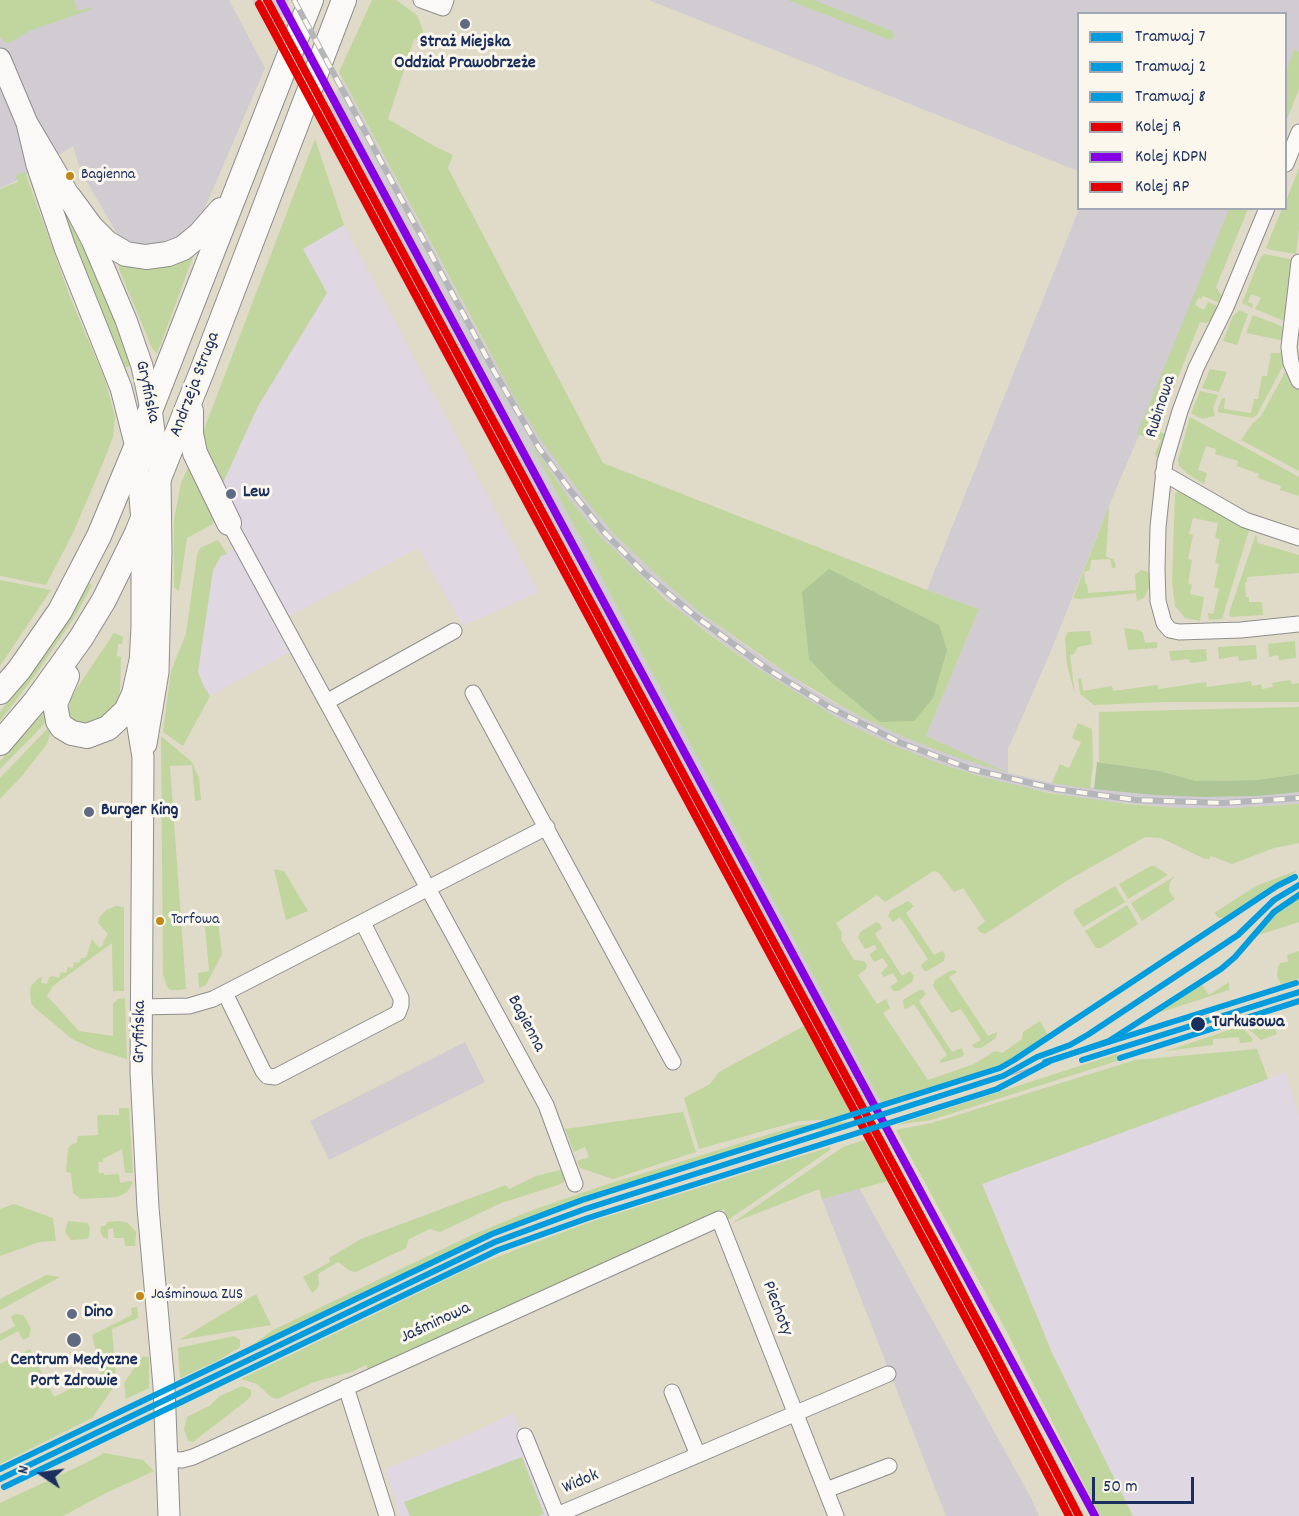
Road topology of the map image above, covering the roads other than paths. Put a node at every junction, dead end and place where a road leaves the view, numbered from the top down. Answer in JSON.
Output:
{"nodes":[{"id":1,"x":310,"y":0,"type":"edge"},
{"id":2,"x":344,"y":0,"type":"edge"},
{"id":3,"x":421,"y":0,"type":"edge"},
{"id":4,"x":446,"y":0,"type":"edge"},
{"id":5,"x":0,"y":59,"type":"edge"},
{"id":6,"x":27,"y":123,"type":"junction"},
{"id":7,"x":1297,"y":142,"type":"edge"},
{"id":8,"x":1287,"y":162,"type":"edge"},
{"id":9,"x":237,"y":185,"type":"junction"},
{"id":10,"x":69,"y":196,"type":"junction"},
{"id":11,"x":1266,"y":210,"type":"edge"},
{"id":12,"x":1299,"y":262,"type":"edge"},
{"id":13,"x":1299,"y":381,"type":"edge"},
{"id":14,"x":195,"y":389,"type":"junction"},
{"id":15,"x":151,"y":409,"type":"junction"},
{"id":16,"x":136,"y":447,"type":"junction"},
{"id":17,"x":1163,"y":473,"type":"junction"},
{"id":18,"x":160,"y":477,"type":"junction"},
{"id":19,"x":142,"y":522,"type":"junction"},
{"id":20,"x":230,"y":523,"type":"joint"},
{"id":21,"x":1299,"y":538,"type":"edge"},
{"id":22,"x":104,"y":600,"type":"junction"},
{"id":23,"x":1299,"y":624,"type":"edge"},
{"id":24,"x":453,"y":631,"type":"dead end"},
{"id":25,"x":141,"y":663,"type":"junction"},
{"id":26,"x":9,"y":677,"type":"edge"},
{"id":27,"x":0,"y":692,"type":"edge"},
{"id":28,"x":473,"y":693,"type":"dead end"},
{"id":29,"x":328,"y":701,"type":"junction"},
{"id":30,"x":0,"y":743,"type":"edge"},
{"id":31,"x":143,"y":757,"type":"junction"},
{"id":32,"x":547,"y":827,"type":"junction"},
{"id":33,"x":429,"y":888,"type":"junction"},
{"id":34,"x":363,"y":923,"type":"junction"},
{"id":35,"x":225,"y":993,"type":"junction"},
{"id":36,"x":141,"y":1007,"type":"junction"},
{"id":37,"x":673,"y":1062,"type":"dead end"},
{"id":38,"x":575,"y":1184,"type":"dead end"},
{"id":39,"x":719,"y":1219,"type":"joint"},
{"id":40,"x":888,"y":1374,"type":"dead end"},
{"id":41,"x":346,"y":1387,"type":"junction"},
{"id":42,"x":672,"y":1392,"type":"dead end"},
{"id":43,"x":795,"y":1413,"type":"junction"},
{"id":44,"x":525,"y":1436,"type":"dead end"},
{"id":45,"x":698,"y":1455,"type":"junction"},
{"id":46,"x":167,"y":1459,"type":"junction"},
{"id":47,"x":889,"y":1466,"type":"dead end"},
{"id":48,"x":826,"y":1490,"type":"junction"},
{"id":49,"x":169,"y":1516,"type":"edge"},
{"id":50,"x":387,"y":1516,"type":"edge"},
{"id":51,"x":836,"y":1516,"type":"edge"}],
"edges":[{"from":1,"to":9,"type":"main road","name":"Andrzeja Struga"},
{"from":2,"to":14,"type":"main road","name":"Andrzeja Struga"},
{"from":3,"to":4,"type":"street"},
{"from":5,"to":6,"type":"street","name":"Gryfińska"},
{"from":6,"to":10,"type":"street","name":"Gryfińska"},
{"from":6,"to":16,"type":"street","name":"Gryfińska"},
{"from":7,"to":8,"type":"street"},
{"from":9,"to":10,"type":"main road"},
{"from":9,"to":15,"type":"main road","name":"Andrzeja Struga"},
{"from":10,"to":15,"type":"street","name":"Gryfińska"},
{"from":11,"to":17,"type":"street","name":"Rubinowa"},
{"from":12,"to":13,"type":"street"},
{"from":14,"to":18,"type":"main road","name":"Andrzeja Struga"},
{"from":14,"to":20,"type":"main road"},
{"from":15,"to":16,"type":"main road","name":"Andrzeja Struga"},
{"from":15,"to":18,"type":"street","name":"Gryfińska"},
{"from":16,"to":19,"type":"street","name":"Gryfińska"},
{"from":16,"to":26,"type":"main road","name":"Andrzeja Struga"},
{"from":17,"to":21,"type":"street"},
{"from":17,"to":23,"type":"street","name":"Rubinowa"},
{"from":18,"to":19,"type":"main road","name":"Andrzeja Struga"},
{"from":18,"to":31,"type":"street","name":"Gryfińska"},
{"from":19,"to":22,"type":"main road","name":"Andrzeja Struga"},
{"from":19,"to":25,"type":"street","name":"Gryfińska"},
{"from":20,"to":29,"type":"street","name":"Bagienna"},
{"from":22,"to":25,"type":"main road"},
{"from":22,"to":30,"type":"main road","name":"Andrzeja Struga"},
{"from":24,"to":29,"type":"street"},
{"from":25,"to":31,"type":"street","name":"Gryfińska"},
{"from":26,"to":27,"type":"main road","name":"Andrzeja Struga"},
{"from":28,"to":32,"type":"street"},
{"from":29,"to":33,"type":"street","name":"Bagienna"},
{"from":31,"to":36,"type":"street","name":"Gryfińska"},
{"from":32,"to":33,"type":"street"},
{"from":32,"to":37,"type":"street"},
{"from":33,"to":34,"type":"street"},
{"from":33,"to":38,"type":"street","name":"Bagienna"},
{"from":34,"to":35,"type":"street"},
{"from":34,"to":35,"type":"street"},
{"from":35,"to":36,"type":"street"},
{"from":36,"to":46,"type":"street","name":"Gryfińska"},
{"from":39,"to":41,"type":"street","name":"Jaśminowa"},
{"from":39,"to":43,"type":"street","name":"Piechoty"},
{"from":40,"to":43,"type":"street"},
{"from":41,"to":46,"type":"street","name":"Jaśminowa"},
{"from":41,"to":50,"type":"street"},
{"from":42,"to":45,"type":"street"},
{"from":43,"to":45,"type":"street","name":"Widok"},
{"from":43,"to":48,"type":"street","name":"Piechoty"},
{"from":44,"to":45,"type":"street","name":"Widok"},
{"from":46,"to":49,"type":"street","name":"Gryfińska"},
{"from":47,"to":48,"type":"street"},
{"from":48,"to":51,"type":"street","name":"Piechoty"}]}
